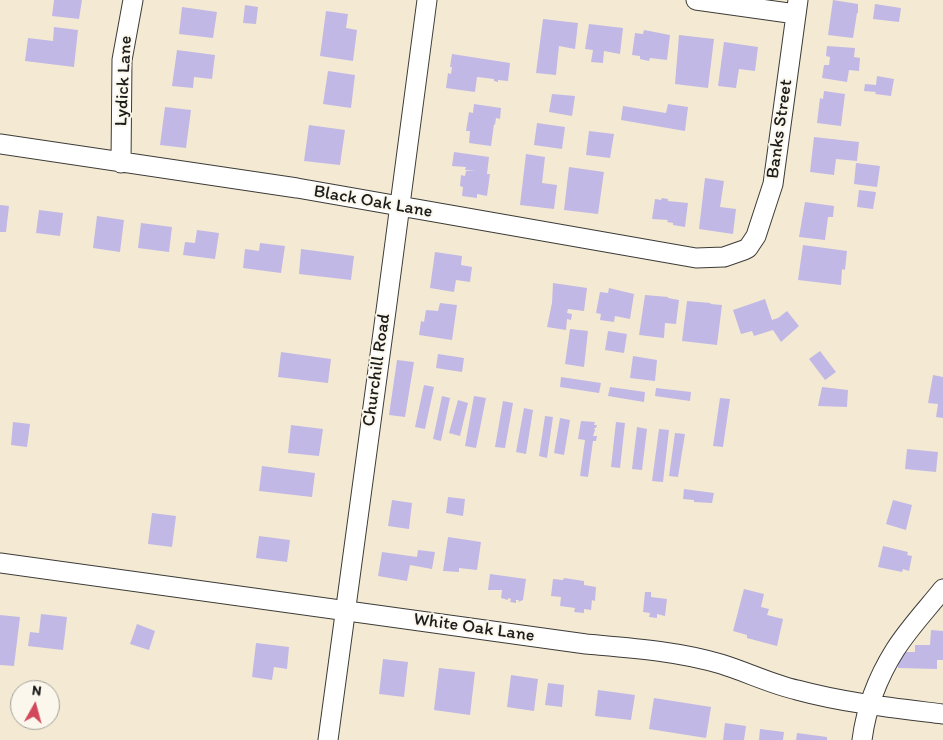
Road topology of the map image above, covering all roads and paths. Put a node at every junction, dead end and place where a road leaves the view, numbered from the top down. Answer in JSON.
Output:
{"nodes":[{"id":1,"x":133,"y":0,"type":"edge"},
{"id":2,"x":427,"y":0,"type":"edge"},
{"id":3,"x":696,"y":0,"type":"edge"},
{"id":4,"x":797,"y":7,"type":"edge"},
{"id":5,"x":0,"y":144,"type":"edge"},
{"id":6,"x":121,"y":163,"type":"junction"},
{"id":7,"x":401,"y":207,"type":"junction"},
{"id":8,"x":744,"y":250,"type":"joint"},
{"id":9,"x":0,"y":563,"type":"edge"},
{"id":10,"x":943,"y":589,"type":"edge"},
{"id":11,"x":345,"y":610,"type":"junction"},
{"id":12,"x":870,"y":705,"type":"junction"},
{"id":13,"x":943,"y":714,"type":"edge"},
{"id":14,"x":328,"y":740,"type":"edge"},
{"id":15,"x":862,"y":740,"type":"edge"}],
"edges":[{"from":1,"to":6,"type":"street","name":"Lydick Lane"},
{"from":2,"to":7,"type":"street","name":"Churchill Road"},
{"from":3,"to":4,"type":"street"},
{"from":4,"to":8,"type":"street","name":"Banks Street"},
{"from":5,"to":6,"type":"street","name":"Black Oak Lane"},
{"from":6,"to":7,"type":"street","name":"Black Oak Lane"},
{"from":7,"to":8,"type":"street","name":"Black Oak Lane"},
{"from":7,"to":11,"type":"street","name":"Churchill Road"},
{"from":9,"to":11,"type":"street","name":"White Oak Lane"},
{"from":10,"to":12,"type":"street"},
{"from":11,"to":12,"type":"street","name":"White Oak Lane"},
{"from":11,"to":14,"type":"street","name":"Churchill Road"},
{"from":12,"to":13,"type":"street","name":"White Oak Lane"},
{"from":12,"to":15,"type":"street"}]}
